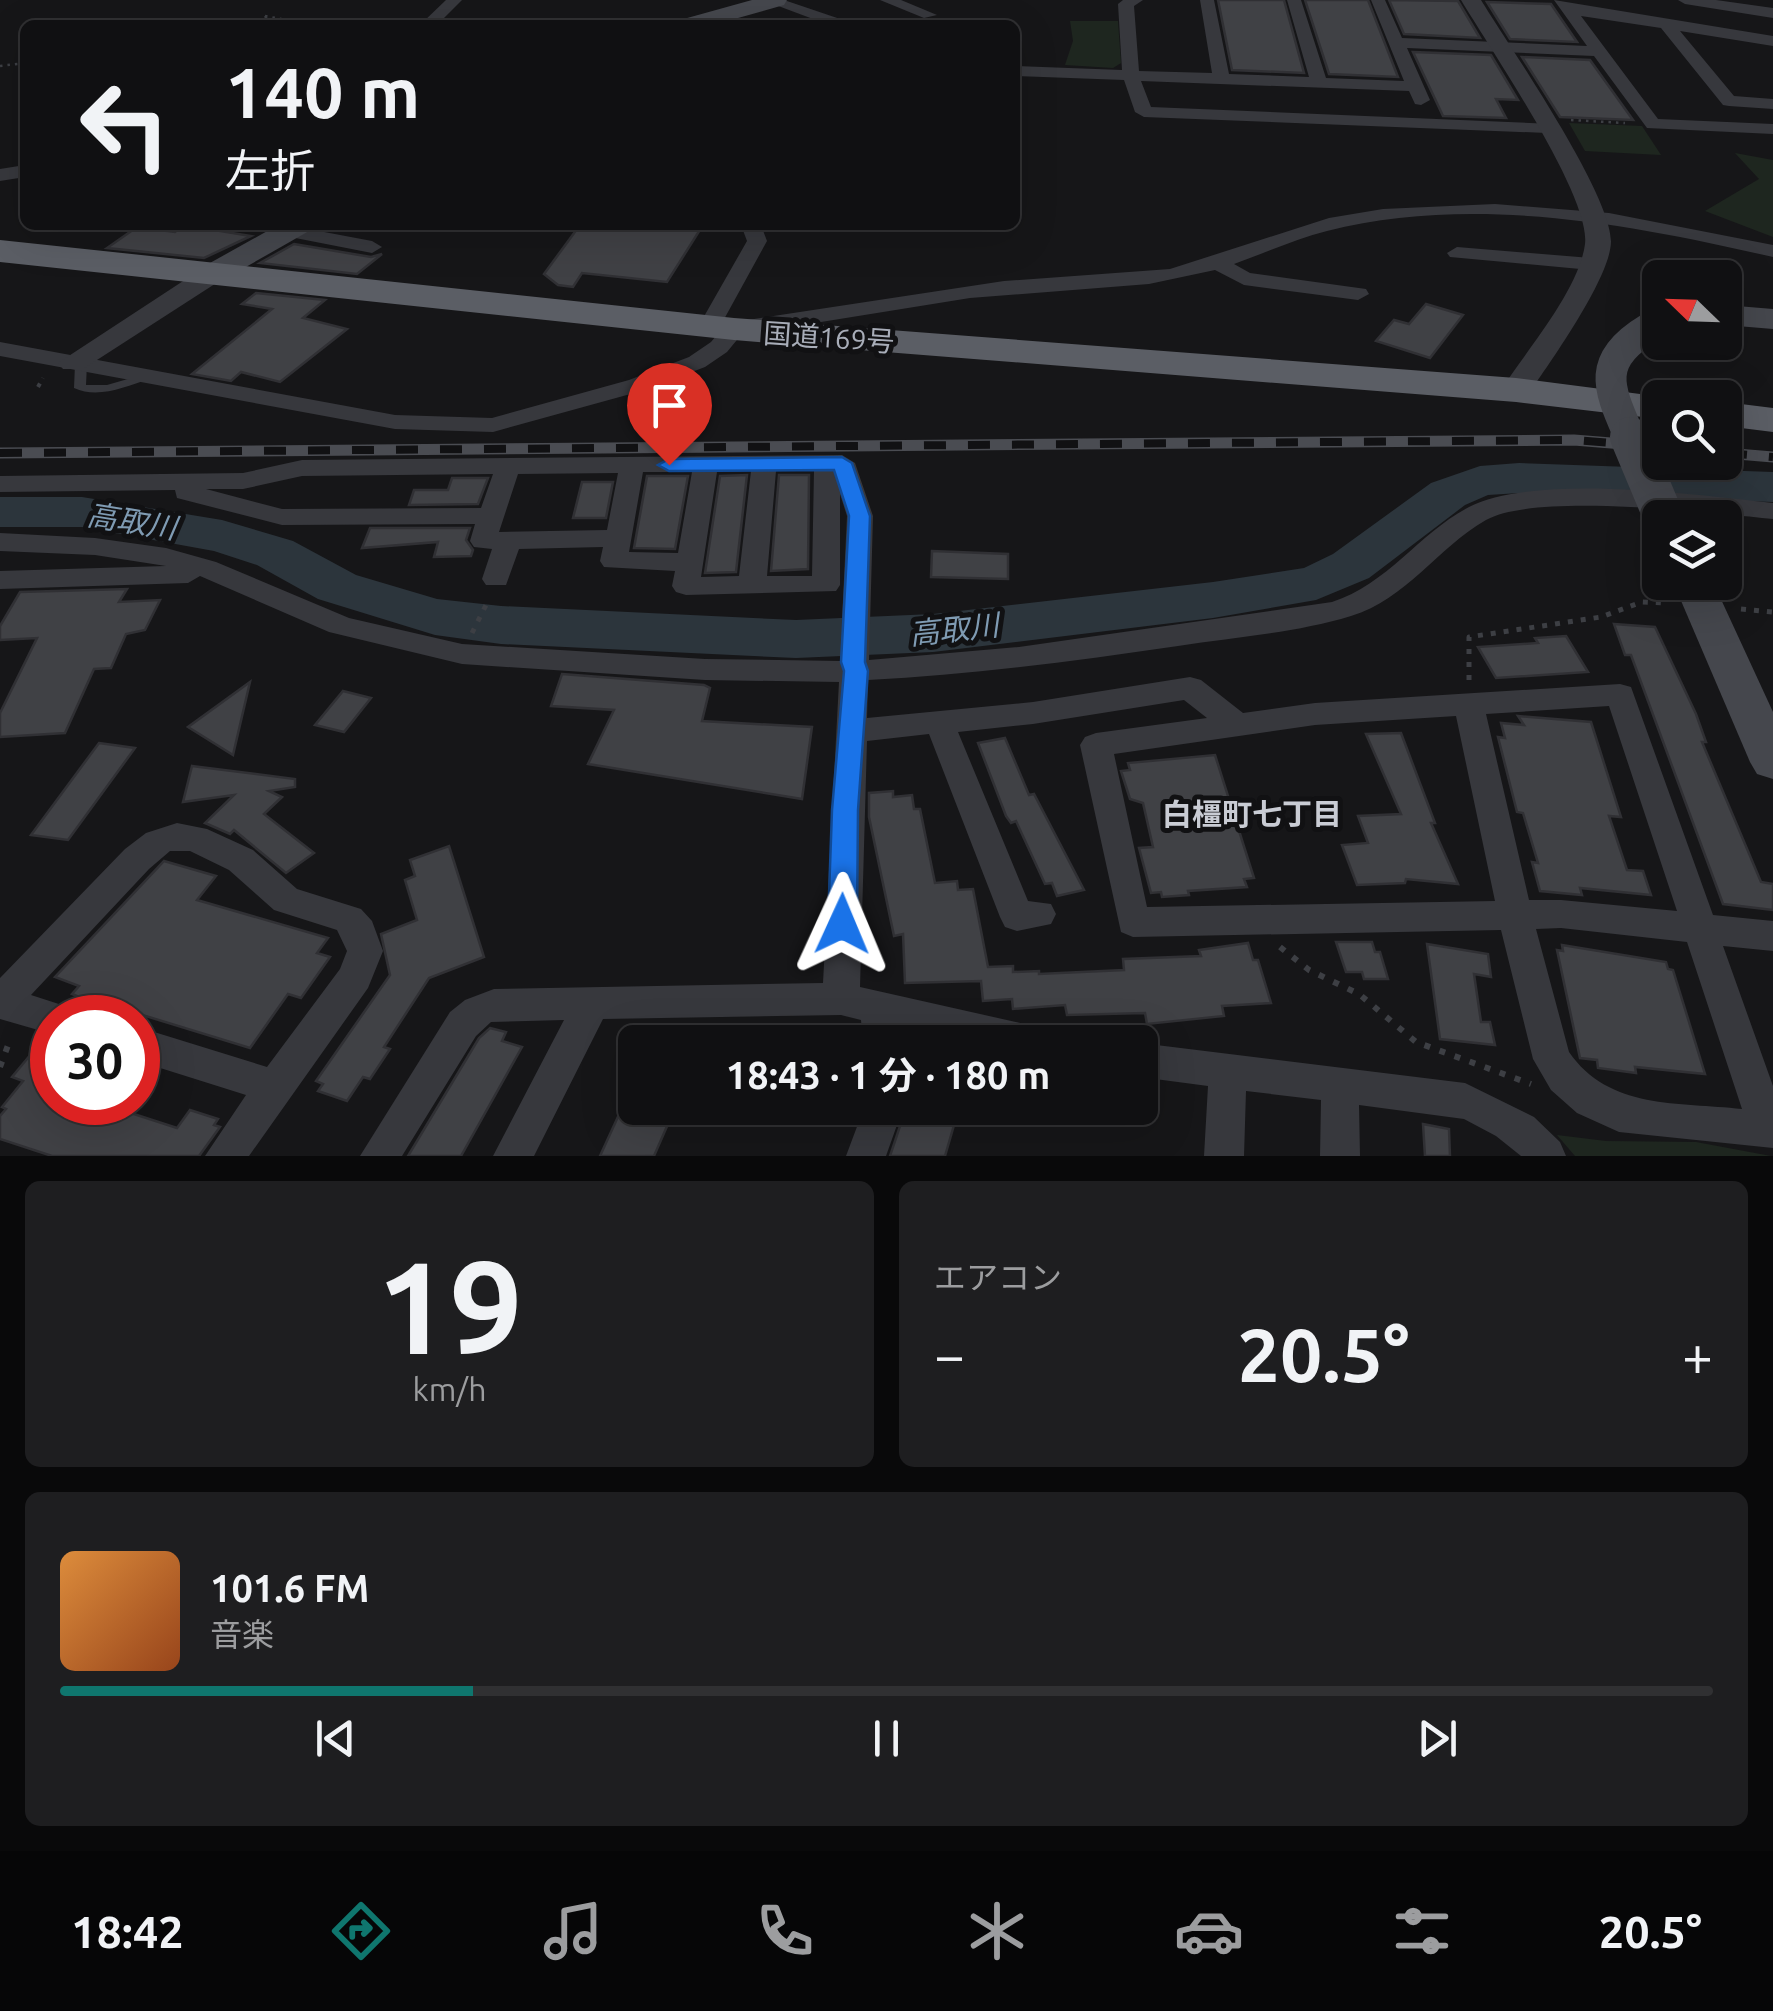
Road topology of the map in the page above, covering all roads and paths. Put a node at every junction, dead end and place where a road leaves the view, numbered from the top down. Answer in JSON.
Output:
{"nodes":[{"id":1,"x":455,"y":0,"type":"edge"},
{"id":2,"x":887,"y":0,"type":"edge"},
{"id":3,"x":1136,"y":0,"type":"edge"},
{"id":4,"x":1206,"y":0,"type":"edge"},
{"id":5,"x":1294,"y":0,"type":"edge"},
{"id":6,"x":1378,"y":0,"type":"edge"},
{"id":7,"x":1471,"y":0,"type":"edge"},
{"id":8,"x":1685,"y":0,"type":"edge"},
{"id":9,"x":774,"y":1,"type":"edge"},
{"id":10,"x":1566,"y":5,"type":"edge"},
{"id":11,"x":1773,"y":12,"type":"edge"},
{"id":12,"x":862,"y":15,"type":"dead end"},
{"id":13,"x":929,"y":15,"type":"dead end"},
{"id":14,"x":284,"y":17,"type":"joint"},
{"id":15,"x":267,"y":20,"type":"edge"},
{"id":16,"x":292,"y":20,"type":"edge"},
{"id":17,"x":441,"y":20,"type":"edge"},
{"id":18,"x":710,"y":20,"type":"edge"},
{"id":19,"x":829,"y":20,"type":"edge"},
{"id":20,"x":850,"y":20,"type":"edge"},
{"id":21,"x":1666,"y":24,"type":"junction"},
{"id":22,"x":1773,"y":41,"type":"edge"},
{"id":23,"x":1398,"y":43,"type":"junction"},
{"id":24,"x":1499,"y":48,"type":"junction"},
{"id":25,"x":1598,"y":51,"type":"junction"},
{"id":26,"x":1020,"y":71,"type":"edge"},
{"id":27,"x":1131,"y":76,"type":"junction"},
{"id":28,"x":1221,"y":78,"type":"junction"},
{"id":29,"x":1319,"y":82,"type":"junction"},
{"id":30,"x":1415,"y":86,"type":"junction"},
{"id":31,"x":1773,"y":104,"type":"edge"},
{"id":32,"x":1433,"y":124,"type":"junction"},
{"id":33,"x":1544,"y":124,"type":"junction"},
{"id":34,"x":1653,"y":124,"type":"junction"},
{"id":35,"x":1773,"y":129,"type":"edge"},
{"id":36,"x":1596,"y":218,"type":"junction"},
{"id":37,"x":289,"y":230,"type":"edge"},
{"id":38,"x":301,"y":230,"type":"edge"},
{"id":39,"x":753,"y":230,"type":"edge"},
{"id":40,"x":1449,"y":240,"type":"junction"},
{"id":41,"x":372,"y":248,"type":"dead end"},
{"id":42,"x":0,"y":251,"type":"edge"},
{"id":43,"x":1773,"y":251,"type":"edge"},
{"id":44,"x":1218,"y":264,"type":"junction"},
{"id":45,"x":1591,"y":264,"type":"junction"},
{"id":46,"x":212,"y":274,"type":"junction"},
{"id":47,"x":1358,"y":294,"type":"dead end"},
{"id":48,"x":1742,"y":316,"type":"edge"},
{"id":49,"x":1773,"y":319,"type":"edge"},
{"id":50,"x":721,"y":328,"type":"junction"},
{"id":51,"x":1642,"y":335,"type":"edge"},
{"id":52,"x":0,"y":349,"type":"edge"},
{"id":53,"x":77,"y":364,"type":"junction"},
{"id":54,"x":43,"y":378,"type":"dead end"},
{"id":55,"x":38,"y":388,"type":"dead end"},
{"id":56,"x":1516,"y":390,"type":"junction"},
{"id":57,"x":1642,"y":405,"type":"edge"},
{"id":58,"x":1742,"y":416,"type":"edge"},
{"id":59,"x":1773,"y":420,"type":"edge"},
{"id":60,"x":706,"y":464,"type":"junction"},
{"id":61,"x":764,"y":464,"type":"junction"},
{"id":62,"x":827,"y":464,"type":"junction"},
{"id":63,"x":632,"y":465,"type":"junction"},
{"id":64,"x":508,"y":466,"type":"junction"},
{"id":65,"x":150,"y":482,"type":"junction"},
{"id":66,"x":0,"y":484,"type":"edge"},
{"id":67,"x":1657,"y":500,"type":"edge"},
{"id":68,"x":1773,"y":511,"type":"edge"},
{"id":69,"x":491,"y":516,"type":"junction"},
{"id":70,"x":618,"y":538,"type":"junction"},
{"id":71,"x":508,"y":541,"type":"junction"},
{"id":72,"x":0,"y":542,"type":"edge"},
{"id":73,"x":690,"y":562,"type":"junction"},
{"id":74,"x":218,"y":573,"type":"junction"},
{"id":75,"x":496,"y":579,"type":"dead end"},
{"id":76,"x":6,"y":580,"type":"edge"},
{"id":77,"x":752,"y":585,"type":"junction"},
{"id":78,"x":1701,"y":600,"type":"edge"},
{"id":79,"x":1642,"y":602,"type":"dead end"},
{"id":80,"x":0,"y":607,"type":"edge"},
{"id":81,"x":855,"y":666,"type":"junction"},
{"id":82,"x":1469,"y":704,"type":"junction"},
{"id":83,"x":938,"y":722,"type":"junction"},
{"id":84,"x":1237,"y":725,"type":"junction"},
{"id":85,"x":850,"y":731,"type":"junction"},
{"id":86,"x":1773,"y":762,"type":"edge"},
{"id":87,"x":1040,"y":914,"type":"dead end"},
{"id":88,"x":1515,"y":915,"type":"junction"},
{"id":89,"x":1268,"y":919,"type":"junction"},
{"id":90,"x":1698,"y":928,"type":"junction"},
{"id":91,"x":1773,"y":936,"type":"edge"},
{"id":92,"x":840,"y":999,"type":"junction"},
{"id":93,"x":1,"y":1002,"type":"edge"},
{"id":94,"x":592,"y":1004,"type":"junction"},
{"id":95,"x":30,"y":1011,"type":"edge"},
{"id":96,"x":880,"y":1025,"type":"edge"},
{"id":97,"x":160,"y":1051,"type":"edge"},
{"id":98,"x":1158,"y":1062,"type":"edge"},
{"id":99,"x":1228,"y":1072,"type":"junction"},
{"id":100,"x":1340,"y":1086,"type":"junction"},
{"id":101,"x":275,"y":1087,"type":"junction"},
{"id":102,"x":1592,"y":1100,"type":"junction"},
{"id":103,"x":878,"y":1125,"type":"edge"},
{"id":104,"x":225,"y":1156,"type":"edge"},
{"id":105,"x":380,"y":1156,"type":"edge"},
{"id":106,"x":513,"y":1156,"type":"edge"},
{"id":107,"x":866,"y":1156,"type":"edge"},
{"id":108,"x":1224,"y":1156,"type":"edge"},
{"id":109,"x":1340,"y":1156,"type":"edge"},
{"id":110,"x":1546,"y":1156,"type":"edge"}],
"edges":[{"from":1,"to":17,"type":"street"},
{"from":2,"to":13,"type":"street"},
{"from":3,"to":27,"type":"street"},
{"from":4,"to":28,"type":"street"},
{"from":5,"to":29,"type":"street"},
{"from":6,"to":23,"type":"street"},
{"from":7,"to":24,"type":"street"},
{"from":8,"to":11,"type":"street"},
{"from":9,"to":18,"type":"main road"},
{"from":9,"to":19,"type":"street"},
{"from":10,"to":21,"type":"street"},
{"from":10,"to":25,"type":"street"},
{"from":12,"to":20,"type":"street"},
{"from":14,"to":15,"type":"path"},
{"from":14,"to":16,"type":"path"},
{"from":21,"to":22,"type":"street"},
{"from":21,"to":31,"type":"street"},
{"from":23,"to":24,"type":"street"},
{"from":23,"to":30,"type":"street"},
{"from":24,"to":25,"type":"street"},
{"from":24,"to":33,"type":"street"},
{"from":25,"to":34,"type":"street"},
{"from":26,"to":27,"type":"street"},
{"from":27,"to":28,"type":"street"},
{"from":27,"to":32,"type":"street"},
{"from":28,"to":29,"type":"street"},
{"from":29,"to":30,"type":"street"},
{"from":30,"to":32,"type":"street"},
{"from":32,"to":33,"type":"street"},
{"from":33,"to":34,"type":"path"},
{"from":33,"to":36,"type":"street"},
{"from":34,"to":35,"type":"street"},
{"from":36,"to":40,"type":"street"},
{"from":36,"to":43,"type":"street"},
{"from":36,"to":45,"type":"street"},
{"from":37,"to":46,"type":"main road"},
{"from":38,"to":41,"type":"street"},
{"from":39,"to":50,"type":"street"},
{"from":40,"to":44,"type":"street"},
{"from":40,"to":45,"type":"street"},
{"from":42,"to":46,"type":"highway","name":"国道169号"},
{"from":44,"to":47,"type":"street"},
{"from":44,"to":50,"type":"street"},
{"from":45,"to":56,"type":"street"},
{"from":46,"to":50,"type":"highway","name":"国道169号"},
{"from":46,"to":53,"type":"street"},
{"from":48,"to":49,"type":"main road"},
{"from":50,"to":53,"type":"street"},
{"from":50,"to":56,"type":"highway","name":"国道169号"},
{"from":51,"to":67,"type":"main road","bridge":true},
{"from":52,"to":53,"type":"street"},
{"from":54,"to":55,"type":"path"},
{"from":56,"to":57,"type":"highway","name":"国道169号"},
{"from":58,"to":59,"type":"highway"},
{"from":60,"to":61,"type":"street"},
{"from":60,"to":63,"type":"street"},
{"from":60,"to":73,"type":"street"},
{"from":61,"to":62,"type":"street"},
{"from":61,"to":77,"type":"street"},
{"from":62,"to":77,"type":"street"},
{"from":62,"to":81,"type":"street"},
{"from":63,"to":64,"type":"street"},
{"from":63,"to":70,"type":"street"},
{"from":64,"to":65,"type":"street"},
{"from":64,"to":69,"type":"street"},
{"from":65,"to":66,"type":"street"},
{"from":65,"to":69,"type":"street"},
{"from":68,"to":81,"type":"street"},
{"from":69,"to":71,"type":"street"},
{"from":70,"to":71,"type":"street"},
{"from":70,"to":73,"type":"street"},
{"from":71,"to":75,"type":"street"},
{"from":72,"to":74,"type":"street"},
{"from":73,"to":77,"type":"street"},
{"from":74,"to":76,"type":"street"},
{"from":74,"to":81,"type":"street"},
{"from":76,"to":80,"type":"street"},
{"from":78,"to":86,"type":"main road"},
{"from":79,"to":82,"type":"path"},
{"from":81,"to":85,"type":"street"},
{"from":82,"to":84,"type":"street"},
{"from":82,"to":88,"type":"street"},
{"from":82,"to":90,"type":"street"},
{"from":83,"to":84,"type":"street"},
{"from":83,"to":85,"type":"street"},
{"from":83,"to":87,"type":"street"},
{"from":84,"to":89,"type":"street"},
{"from":85,"to":92,"type":"street"},
{"from":88,"to":89,"type":"street"},
{"from":88,"to":90,"type":"street"},
{"from":88,"to":102,"type":"street"},
{"from":89,"to":102,"type":"path"},
{"from":90,"to":91,"type":"street"},
{"from":90,"to":102,"type":"street"},
{"from":92,"to":94,"type":"street"},
{"from":92,"to":96,"type":"street"},
{"from":93,"to":95,"type":"street"},
{"from":93,"to":101,"type":"street"},
{"from":94,"to":105,"type":"street"},
{"from":94,"to":106,"type":"street"},
{"from":97,"to":101,"type":"street"},
{"from":98,"to":99,"type":"street"},
{"from":99,"to":100,"type":"street"},
{"from":99,"to":108,"type":"street"},
{"from":100,"to":109,"type":"street"},
{"from":100,"to":110,"type":"street"},
{"from":101,"to":104,"type":"street"},
{"from":103,"to":107,"type":"street"}]}
